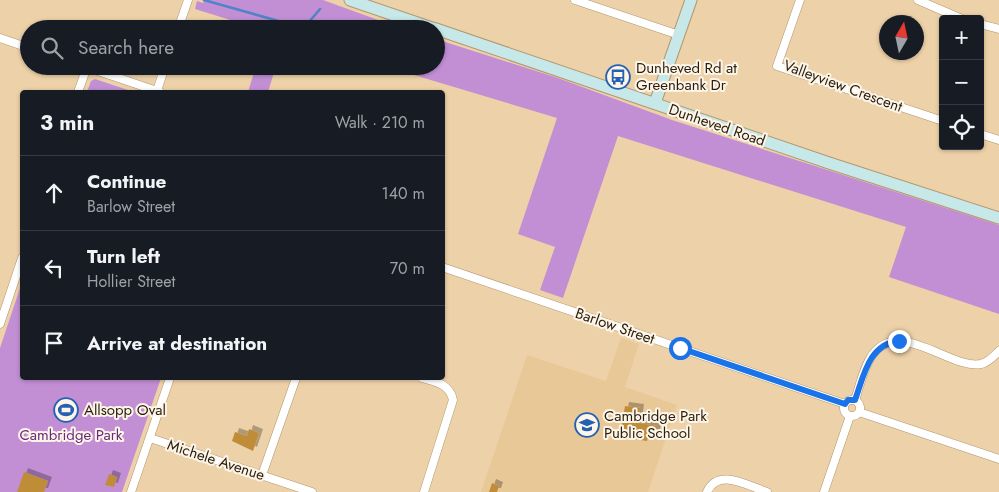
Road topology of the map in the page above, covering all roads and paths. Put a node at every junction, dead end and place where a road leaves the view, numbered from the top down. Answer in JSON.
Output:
{"nodes":[{"id":1,"x":188,"y":0,"type":"edge"},
{"id":2,"x":350,"y":0,"type":"edge"},
{"id":3,"x":575,"y":0,"type":"edge"},
{"id":4,"x":691,"y":0,"type":"edge"},
{"id":5,"x":800,"y":0,"type":"edge"},
{"id":6,"x":918,"y":0,"type":"edge"},
{"id":7,"x":953,"y":15,"type":"edge"},
{"id":8,"x":181,"y":20,"type":"edge"},
{"id":9,"x":409,"y":20,"type":"edge"},
{"id":10,"x":984,"y":25,"type":"edge"},
{"id":11,"x":999,"y":29,"type":"edge"},
{"id":12,"x":445,"y":32,"type":"edge"},
{"id":13,"x":679,"y":35,"type":"junction"},
{"id":14,"x":0,"y":38,"type":"edge"},
{"id":15,"x":20,"y":45,"type":"edge"},
{"id":16,"x":83,"y":75,"type":"edge"},
{"id":17,"x":108,"y":75,"type":"edge"},
{"id":18,"x":163,"y":75,"type":"edge"},
{"id":19,"x":79,"y":90,"type":"edge"},
{"id":20,"x":152,"y":90,"type":"edge"},
{"id":21,"x":159,"y":90,"type":"edge"},
{"id":22,"x":655,"y":103,"type":"junction"},
{"id":23,"x":939,"y":120,"type":"edge"},
{"id":24,"x":984,"y":135,"type":"edge"},
{"id":25,"x":999,"y":140,"type":"edge"},
{"id":26,"x":999,"y":218,"type":"edge"},
{"id":27,"x":20,"y":264,"type":"edge"},
{"id":28,"x":445,"y":268,"type":"edge"},
{"id":29,"x":0,"y":324,"type":"edge"},
{"id":30,"x":999,"y":351,"type":"edge"},
{"id":31,"x":169,"y":380,"type":"edge"},
{"id":32,"x":295,"y":380,"type":"edge"},
{"id":33,"x":428,"y":380,"type":"edge"},
{"id":34,"x":855,"y":400,"type":"junction"},
{"id":35,"x":845,"y":404,"type":"junction"},
{"id":36,"x":859,"y":412,"type":"junction"},
{"id":37,"x":850,"y":416,"type":"junction"},
{"id":38,"x":150,"y":438,"type":"junction"},
{"id":39,"x":999,"y":459,"type":"edge"},
{"id":40,"x":262,"y":475,"type":"junction"},
{"id":41,"x":131,"y":492,"type":"edge"},
{"id":42,"x":312,"y":492,"type":"edge"},
{"id":43,"x":424,"y":492,"type":"edge"},
{"id":44,"x":707,"y":492,"type":"edge"},
{"id":45,"x":767,"y":492,"type":"edge"},
{"id":46,"x":824,"y":492,"type":"edge"}],
"edges":[{"from":1,"to":8,"type":"street"},
{"from":2,"to":9,"type":"main road","name":"Dunheved Road"},
{"from":3,"to":13,"type":"street"},
{"from":4,"to":13,"type":"main road"},
{"from":5,"to":23,"type":"street","name":"Valleyview Crescent"},
{"from":6,"to":7,"type":"street"},
{"from":10,"to":11,"type":"street"},
{"from":12,"to":22,"type":"main road","name":"Dunheved Road"},
{"from":13,"to":22,"type":"main road"},
{"from":14,"to":15,"type":"street"},
{"from":16,"to":19,"type":"street"},
{"from":17,"to":20,"type":"street"},
{"from":18,"to":21,"type":"street"},
{"from":22,"to":26,"type":"main road","name":"Dunheved Road"},
{"from":24,"to":25,"type":"street"},
{"from":27,"to":29,"type":"street"},
{"from":28,"to":35,"type":"street","name":"Barlow Street"},
{"from":30,"to":34,"type":"street"},
{"from":31,"to":38,"type":"street"},
{"from":32,"to":40,"type":"street"},
{"from":33,"to":43,"type":"street"},
{"from":34,"to":35,"type":"street"},
{"from":34,"to":36,"type":"street"},
{"from":35,"to":37,"type":"street"},
{"from":36,"to":37,"type":"street"},
{"from":36,"to":39,"type":"street"},
{"from":37,"to":46,"type":"street"},
{"from":38,"to":40,"type":"street","name":"Michele Avenue"},
{"from":38,"to":41,"type":"street"},
{"from":40,"to":42,"type":"street","name":"Michele Avenue"},
{"from":44,"to":45,"type":"street"}]}
